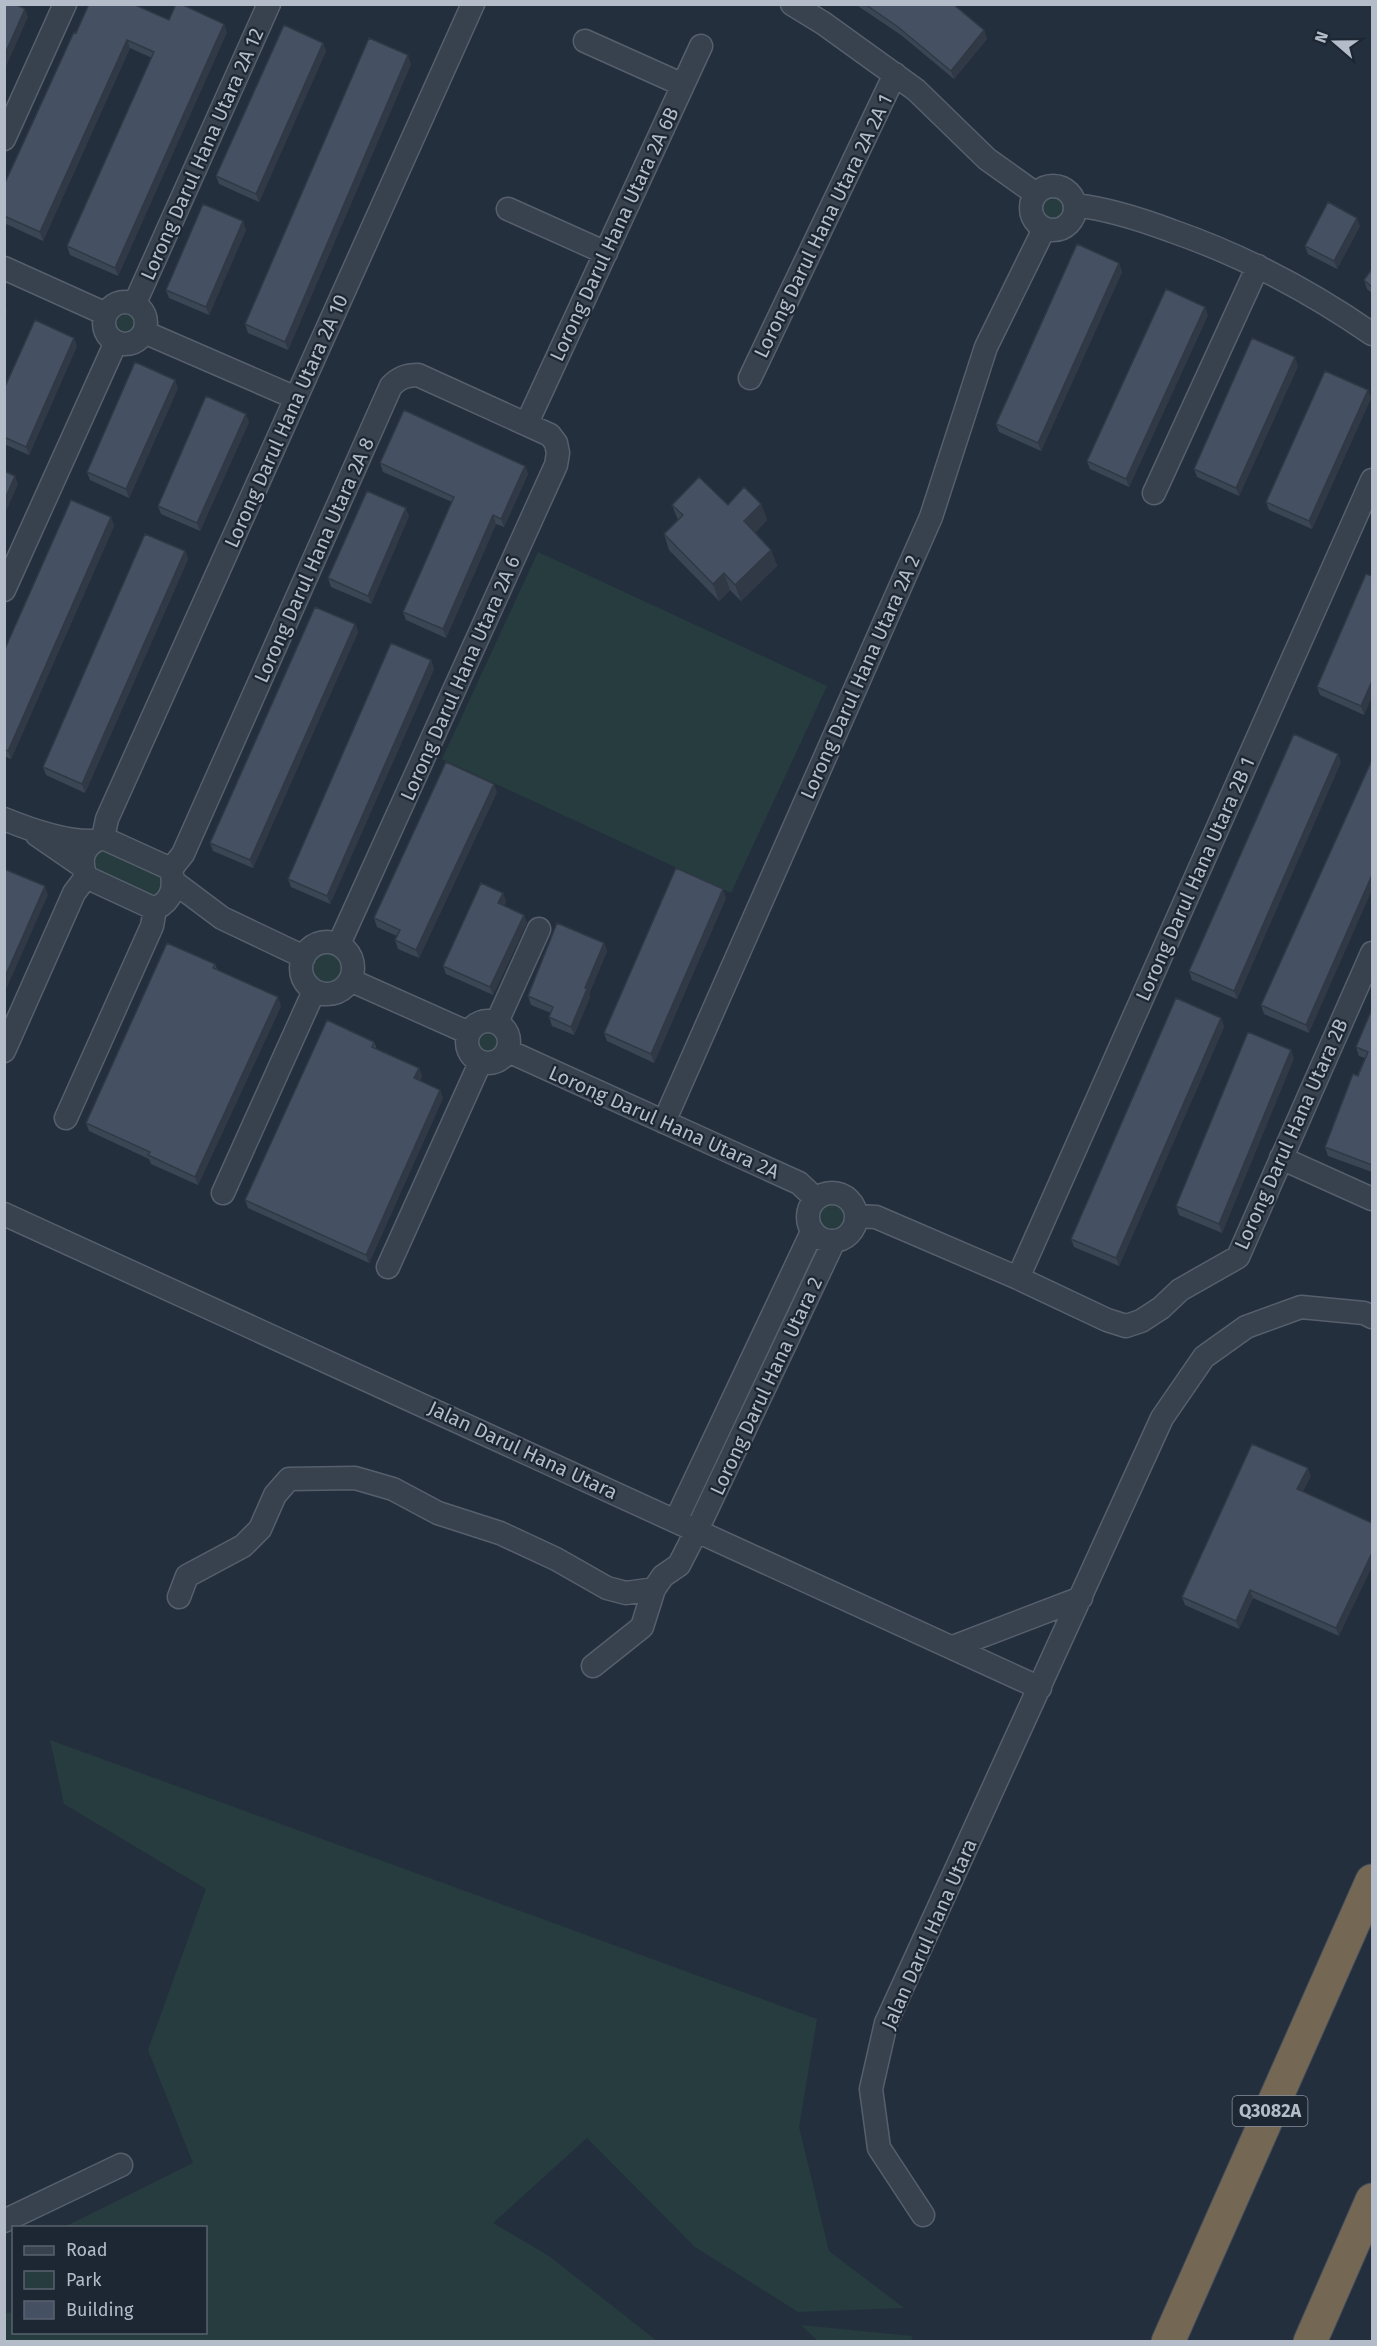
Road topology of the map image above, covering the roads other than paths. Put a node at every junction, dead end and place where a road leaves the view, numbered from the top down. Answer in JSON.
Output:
{"nodes":[{"id":1,"x":65,"y":4,"type":"edge"},
{"id":2,"x":269,"y":4,"type":"edge"},
{"id":3,"x":473,"y":4,"type":"edge"},
{"id":4,"x":792,"y":4,"type":"edge"},
{"id":5,"x":585,"y":41,"type":"dead end"},
{"id":6,"x":701,"y":46,"type":"dead end"},
{"id":7,"x":896,"y":74,"type":"junction"},
{"id":8,"x":683,"y":85,"type":"junction"},
{"id":9,"x":4,"y":139,"type":"edge"},
{"id":10,"x":1036,"y":194,"type":"junction"},
{"id":11,"x":1075,"y":205,"type":"junction"},
{"id":12,"x":508,"y":209,"type":"dead end"},
{"id":13,"x":1044,"y":229,"type":"junction"},
{"id":14,"x":606,"y":253,"type":"junction"},
{"id":15,"x":1258,"y":266,"type":"junction"},
{"id":16,"x":4,"y":267,"type":"edge"},
{"id":17,"x":135,"y":303,"type":"junction"},
{"id":18,"x":106,"y":314,"type":"junction"},
{"id":19,"x":144,"y":332,"type":"junction"},
{"id":20,"x":1372,"y":334,"type":"edge"},
{"id":21,"x":116,"y":342,"type":"junction"},
{"id":22,"x":750,"y":378,"type":"dead end"},
{"id":23,"x":296,"y":398,"type":"junction"},
{"id":24,"x":527,"y":423,"type":"junction"},
{"id":25,"x":1372,"y":480,"type":"edge"},
{"id":26,"x":1155,"y":493,"type":"dead end"},
{"id":27,"x":4,"y":590,"type":"edge"},
{"id":28,"x":4,"y":819,"type":"edge"},
{"id":29,"x":28,"y":829,"type":"junction"},
{"id":30,"x":98,"y":839,"type":"junction"},
{"id":31,"x":84,"y":872,"type":"junction"},
{"id":32,"x":173,"y":875,"type":"junction"},
{"id":33,"x":160,"y":907,"type":"junction"},
{"id":34,"x":222,"y":918,"type":"junction"},
{"id":35,"x":539,"y":928,"type":"dead end"},
{"id":36,"x":339,"y":944,"type":"junction"},
{"id":37,"x":1372,"y":953,"type":"edge"},
{"id":38,"x":304,"y":957,"type":"junction"},
{"id":39,"x":350,"y":980,"type":"junction"},
{"id":40,"x":314,"y":991,"type":"junction"},
{"id":41,"x":497,"y":1022,"type":"junction"},
{"id":42,"x":469,"y":1033,"type":"junction"},
{"id":43,"x":4,"y":1051,"type":"edge"},
{"id":44,"x":508,"y":1051,"type":"junction"},
{"id":45,"x":480,"y":1063,"type":"junction"},
{"id":46,"x":66,"y":1118,"type":"dead end"},
{"id":47,"x":664,"y":1122,"type":"junction"},
{"id":48,"x":1281,"y":1158,"type":"junction"},
{"id":49,"x":223,"y":1193,"type":"dead end"},
{"id":50,"x":816,"y":1198,"type":"junction"},
{"id":51,"x":1372,"y":1198,"type":"edge"},
{"id":52,"x":4,"y":1214,"type":"edge"},
{"id":53,"x":856,"y":1216,"type":"junction"},
{"id":54,"x":812,"y":1232,"type":"junction"},
{"id":55,"x":834,"y":1241,"type":"junction"},
{"id":56,"x":388,"y":1267,"type":"dead end"},
{"id":57,"x":1018,"y":1278,"type":"junction"},
{"id":58,"x":1372,"y":1317,"type":"edge"},
{"id":59,"x":676,"y":1520,"type":"junction"},
{"id":60,"x":698,"y":1530,"type":"junction"},
{"id":61,"x":654,"y":1589,"type":"junction"},
{"id":62,"x":179,"y":1597,"type":"dead end"},
{"id":63,"x":1081,"y":1598,"type":"junction"},
{"id":64,"x":953,"y":1647,"type":"junction"},
{"id":65,"x":592,"y":1666,"type":"dead end"},
{"id":66,"x":1040,"y":1688,"type":"junction"},
{"id":67,"x":1372,"y":1881,"type":"edge"},
{"id":68,"x":121,"y":2165,"type":"dead end"},
{"id":69,"x":1372,"y":2200,"type":"edge"},
{"id":70,"x":923,"y":2215,"type":"dead end"},
{"id":71,"x":4,"y":2221,"type":"edge"},
{"id":72,"x":1168,"y":2342,"type":"edge"},
{"id":73,"x":1310,"y":2342,"type":"edge"}],
"edges":[{"from":1,"to":9,"type":"street"},
{"from":2,"to":17,"type":"street","name":"Lorong Darul Hana Utara 2A 12"},
{"from":3,"to":23,"type":"street","name":"Lorong Darul Hana Utara 2A 10"},
{"from":4,"to":7,"type":"street"},
{"from":5,"to":8,"type":"street"},
{"from":6,"to":8,"type":"street","name":"Lorong Darul Hana Utara 2A 6B"},
{"from":7,"to":10,"type":"street"},
{"from":7,"to":22,"type":"street","name":"Lorong Darul Hana Utara 2A 2A 1"},
{"from":8,"to":14,"type":"street","name":"Lorong Darul Hana Utara 2A 6B"},
{"from":10,"to":11,"type":"street"},
{"from":10,"to":13,"type":"street"},
{"from":11,"to":13,"type":"street"},
{"from":11,"to":15,"type":"street"},
{"from":12,"to":14,"type":"street"},
{"from":13,"to":47,"type":"street","name":"Lorong Darul Hana Utara 2A 2"},
{"from":14,"to":24,"type":"street","name":"Lorong Darul Hana Utara 2A 6B"},
{"from":15,"to":20,"type":"street"},
{"from":15,"to":26,"type":"street"},
{"from":16,"to":18,"type":"street"},
{"from":17,"to":18,"type":"street"},
{"from":17,"to":19,"type":"street"},
{"from":18,"to":21,"type":"street"},
{"from":19,"to":21,"type":"street"},
{"from":19,"to":23,"type":"street"},
{"from":21,"to":27,"type":"street"},
{"from":23,"to":30,"type":"street","name":"Lorong Darul Hana Utara 2A 10"},
{"from":24,"to":32,"type":"street","name":"Lorong Darul Hana Utara 2A 8"},
{"from":24,"to":36,"type":"street","name":"Lorong Darul Hana Utara 2A 6"},
{"from":25,"to":57,"type":"street","name":"Lorong Darul Hana Utara 2B 1"},
{"from":28,"to":29,"type":"street"},
{"from":29,"to":30,"type":"street"},
{"from":29,"to":31,"type":"street"},
{"from":30,"to":31,"type":"street","name":"Lorong Darul Hana Utara 2A 10"},
{"from":30,"to":32,"type":"street"},
{"from":31,"to":33,"type":"street"},
{"from":31,"to":43,"type":"street","name":"Lorong Darul Hana Utara 2A 10"},
{"from":32,"to":33,"type":"street","name":"Lorong Darul Hana Utara 2A 8"},
{"from":32,"to":34,"type":"street"},
{"from":33,"to":34,"type":"street"},
{"from":33,"to":46,"type":"street","name":"Lorong Darul Hana Utara 2A 8"},
{"from":34,"to":38,"type":"street"},
{"from":35,"to":41,"type":"street"},
{"from":36,"to":38,"type":"street"},
{"from":36,"to":39,"type":"street"},
{"from":37,"to":48,"type":"street","name":"Lorong Darul Hana Utara 2B"},
{"from":38,"to":40,"type":"street"},
{"from":39,"to":40,"type":"street"},
{"from":39,"to":42,"type":"street"},
{"from":40,"to":49,"type":"street"},
{"from":41,"to":42,"type":"street"},
{"from":41,"to":44,"type":"street"},
{"from":42,"to":45,"type":"street"},
{"from":44,"to":45,"type":"street"},
{"from":44,"to":47,"type":"street","name":"Lorong Darul Hana Utara 2A"},
{"from":45,"to":56,"type":"street"},
{"from":47,"to":50,"type":"street","name":"Lorong Darul Hana Utara 2A"},
{"from":48,"to":51,"type":"street"},
{"from":48,"to":57,"type":"street","name":"Lorong Darul Hana Utara 2B"},
{"from":50,"to":53,"type":"street"},
{"from":50,"to":54,"type":"street"},
{"from":52,"to":59,"type":"street","name":"Jalan Darul Hana Utara"},
{"from":53,"to":55,"type":"street"},
{"from":53,"to":57,"type":"street","name":"Lorong Darul Hana Utara 2B"},
{"from":54,"to":55,"type":"street"},
{"from":54,"to":59,"type":"street","name":"Lorong Darul Hana Utara 2"},
{"from":55,"to":60,"type":"street","name":"Lorong Darul Hana Utara 2"},
{"from":58,"to":63,"type":"street","name":"Jalan Darul Hana Utara"},
{"from":59,"to":60,"type":"street","name":"Jalan Darul Hana Utara"},
{"from":60,"to":61,"type":"street","name":"Lorong Darul Hana Utara 2"},
{"from":60,"to":64,"type":"street","name":"Jalan Darul Hana Utara"},
{"from":61,"to":62,"type":"street"},
{"from":61,"to":65,"type":"street"},
{"from":63,"to":64,"type":"street"},
{"from":63,"to":66,"type":"street","name":"Jalan Darul Hana Utara"},
{"from":64,"to":66,"type":"street","name":"Jalan Darul Hana Utara"},
{"from":66,"to":70,"type":"street","name":"Jalan Darul Hana Utara"},
{"from":67,"to":72,"type":"highway","number":"Q3082A"},
{"from":68,"to":71,"type":"street"},
{"from":69,"to":73,"type":"highway"}]}
